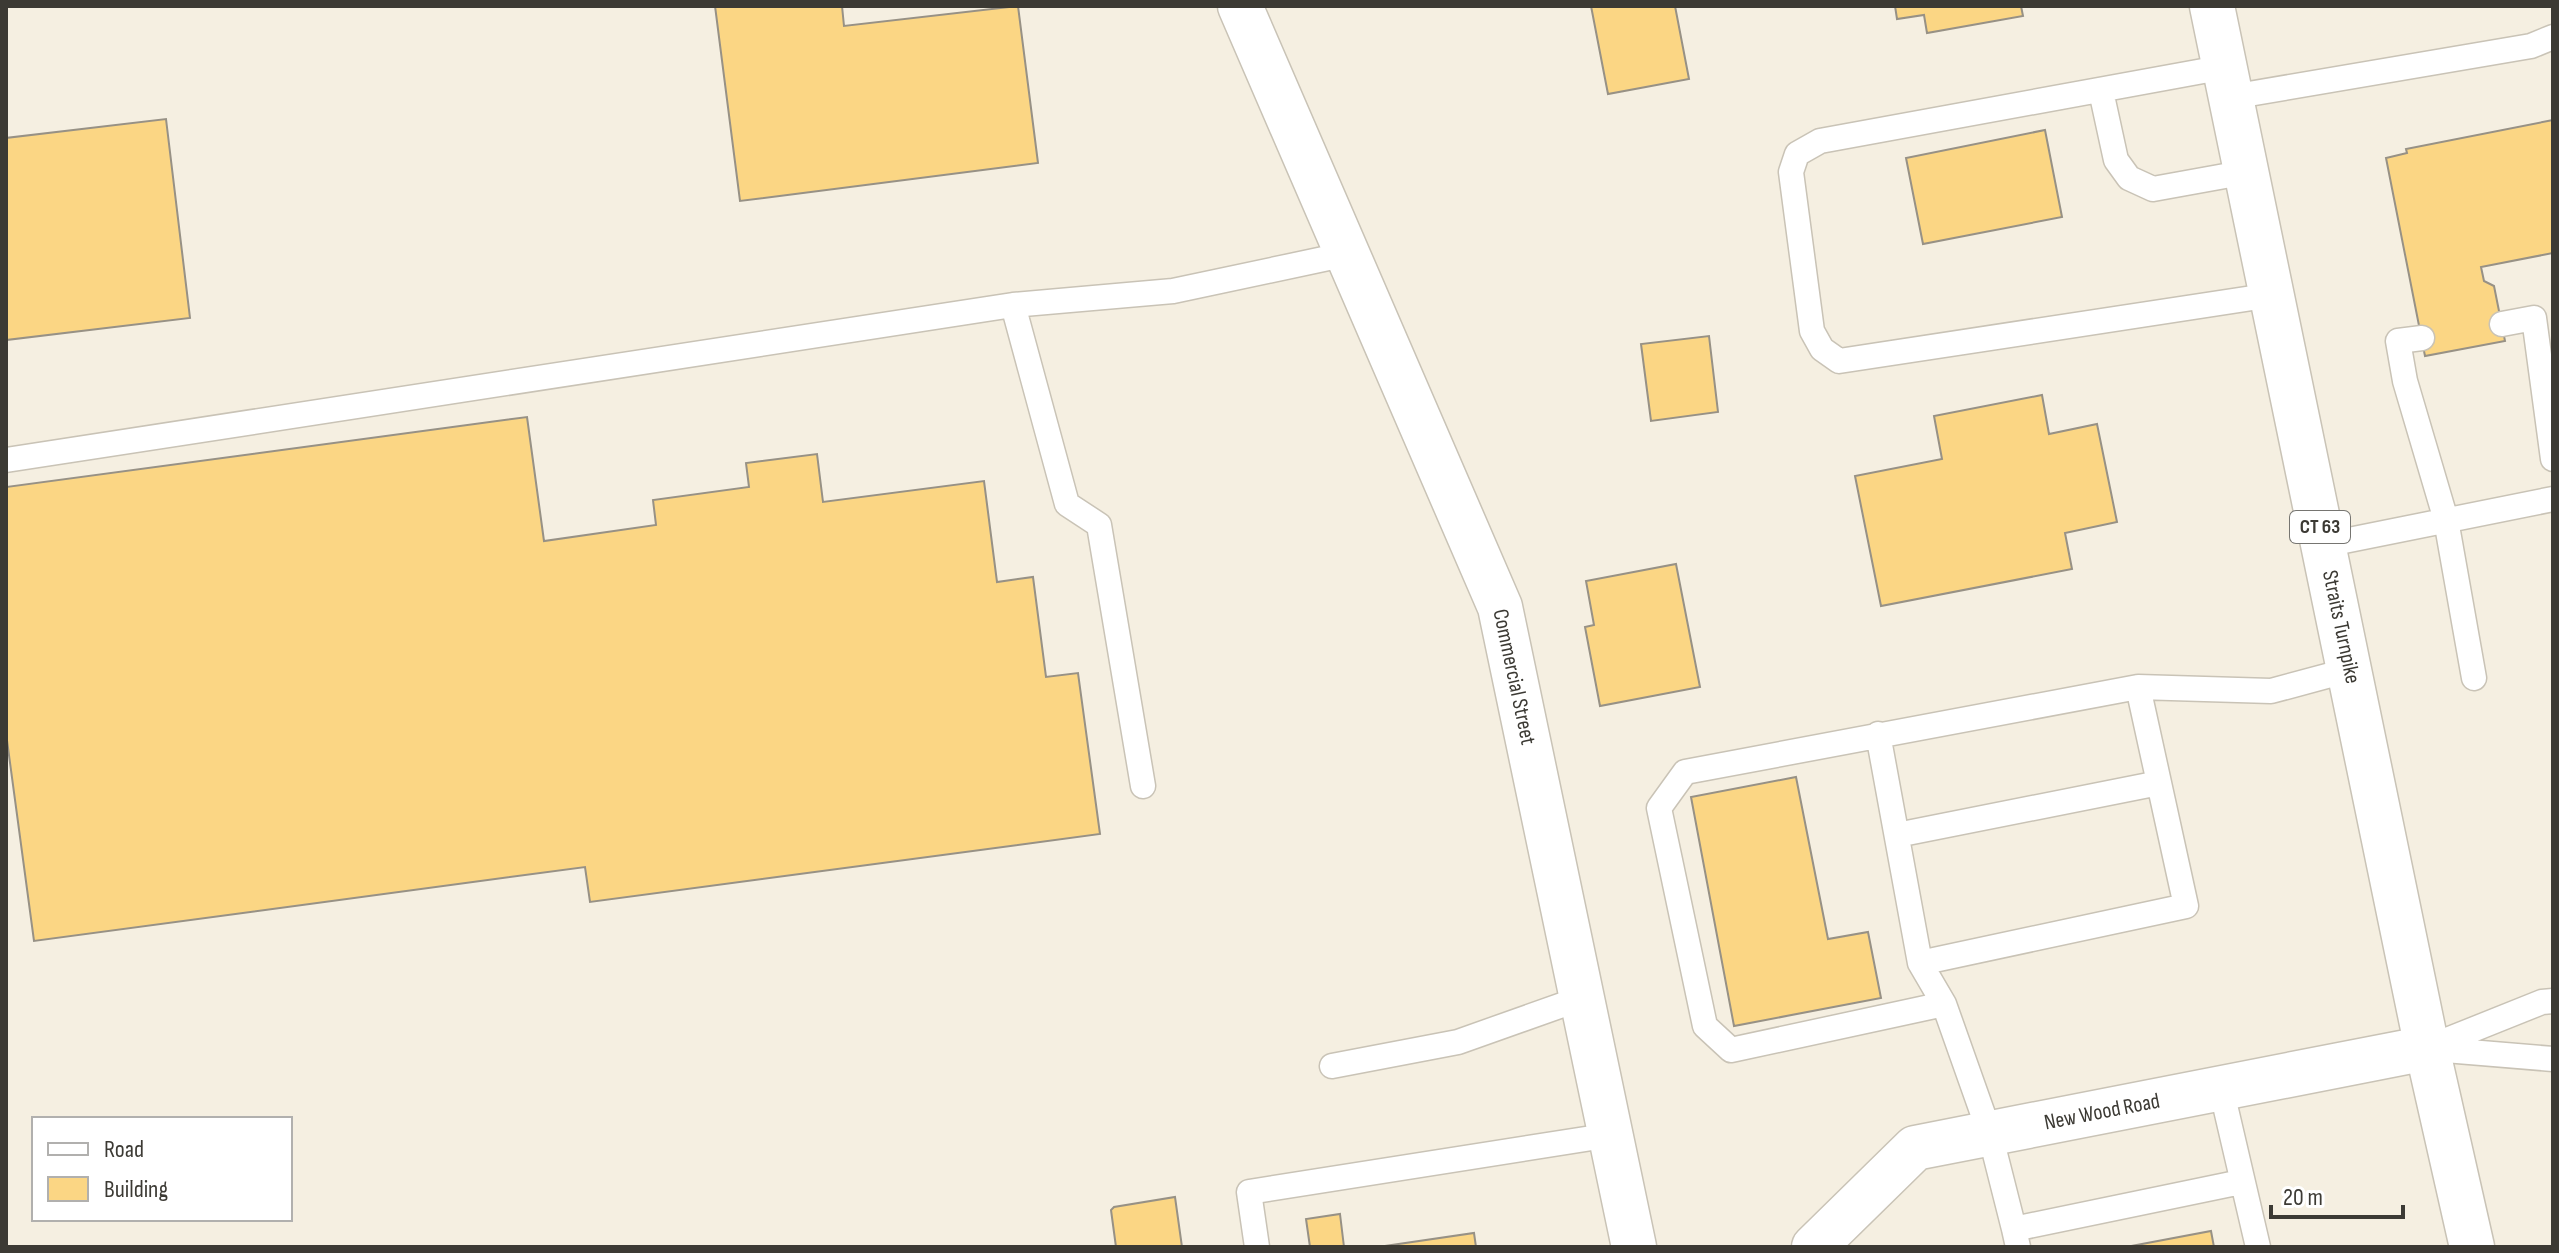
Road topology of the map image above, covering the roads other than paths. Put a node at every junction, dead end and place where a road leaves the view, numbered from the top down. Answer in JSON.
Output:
{"nodes":[{"id":1,"x":1240,"y":6,"type":"edge"},
{"id":2,"x":2212,"y":6,"type":"edge"},
{"id":3,"x":2553,"y":37,"type":"edge"},
{"id":4,"x":2228,"y":82,"type":"junction"},
{"id":5,"x":2101,"y":91,"type":"junction"},
{"id":6,"x":2247,"y":172,"type":"junction"},
{"id":7,"x":1347,"y":254,"type":"junction"},
{"id":8,"x":2272,"y":295,"type":"junction"},
{"id":9,"x":1013,"y":305,"type":"junction"},
{"id":10,"x":2502,"y":324,"type":"dead end"},
{"id":11,"x":2422,"y":338,"type":"dead end"},
{"id":12,"x":2553,"y":459,"type":"edge"},
{"id":13,"x":6,"y":460,"type":"edge"},
{"id":14,"x":2553,"y":499,"type":"edge"},
{"id":15,"x":2446,"y":520,"type":"junction"},
{"id":16,"x":2324,"y":545,"type":"junction"},
{"id":17,"x":2349,"y":670,"type":"junction"},
{"id":18,"x":2474,"y":678,"type":"dead end"},
{"id":19,"x":2138,"y":687,"type":"junction"},
{"id":20,"x":1878,"y":734,"type":"junction"},
{"id":21,"x":2159,"y":783,"type":"junction"},
{"id":22,"x":1143,"y":786,"type":"dead end"},
{"id":23,"x":1897,"y":835,"type":"junction"},
{"id":24,"x":1920,"y":963,"type":"junction"},
{"id":25,"x":1582,"y":998,"type":"junction"},
{"id":26,"x":2553,"y":1001,"type":"edge"},
{"id":27,"x":1944,"y":1004,"type":"junction"},
{"id":28,"x":2427,"y":1048,"type":"junction"},
{"id":29,"x":2553,"y":1059,"type":"edge"},
{"id":30,"x":1332,"y":1066,"type":"dead end"},
{"id":31,"x":2221,"y":1088,"type":"junction"},
{"id":32,"x":1990,"y":1134,"type":"junction"},
{"id":33,"x":1611,"y":1135,"type":"junction"},
{"id":34,"x":2241,"y":1182,"type":"junction"},
{"id":35,"x":2016,"y":1238,"type":"edge"},
{"id":36,"x":1257,"y":1247,"type":"edge"},
{"id":37,"x":1634,"y":1247,"type":"edge"},
{"id":38,"x":1814,"y":1247,"type":"edge"},
{"id":39,"x":2258,"y":1247,"type":"edge"},
{"id":40,"x":2472,"y":1247,"type":"edge"}],
"edges":[{"from":1,"to":7,"type":"street","name":"Commercial Street"},
{"from":2,"to":4,"type":"street","name":"Straits Turnpike","number":"CT 63"},
{"from":3,"to":4,"type":"lane"},
{"from":4,"to":5,"type":"lane"},
{"from":4,"to":6,"type":"street","name":"Straits Turnpike","number":"CT 63"},
{"from":5,"to":6,"type":"lane"},
{"from":5,"to":8,"type":"lane"},
{"from":6,"to":8,"type":"street","name":"Straits Turnpike","number":"CT 63"},
{"from":7,"to":9,"type":"lane"},
{"from":7,"to":25,"type":"street","name":"Commercial Street"},
{"from":8,"to":16,"type":"street","name":"Straits Turnpike","number":"CT 63"},
{"from":9,"to":13,"type":"lane"},
{"from":9,"to":22,"type":"lane"},
{"from":10,"to":12,"type":"lane"},
{"from":11,"to":15,"type":"lane"},
{"from":14,"to":15,"type":"lane"},
{"from":15,"to":16,"type":"lane"},
{"from":15,"to":18,"type":"lane"},
{"from":16,"to":17,"type":"street","name":"Straits Turnpike","number":"CT 63"},
{"from":17,"to":19,"type":"lane"},
{"from":17,"to":28,"type":"street","name":"Straits Turnpike","number":"CT 63"},
{"from":19,"to":20,"type":"lane"},
{"from":19,"to":21,"type":"lane"},
{"from":20,"to":23,"type":"lane"},
{"from":20,"to":27,"type":"lane"},
{"from":21,"to":23,"type":"lane"},
{"from":21,"to":24,"type":"lane"},
{"from":23,"to":24,"type":"lane"},
{"from":24,"to":27,"type":"lane"},
{"from":25,"to":30,"type":"lane"},
{"from":25,"to":33,"type":"street","name":"Commercial Street"},
{"from":26,"to":28,"type":"lane"},
{"from":27,"to":32,"type":"lane"},
{"from":28,"to":29,"type":"lane"},
{"from":28,"to":31,"type":"street","name":"New Wood Road"},
{"from":28,"to":40,"type":"street","name":"Straits Turnpike","number":"CT 63"},
{"from":31,"to":32,"type":"street","name":"New Wood Road"},
{"from":31,"to":34,"type":"lane"},
{"from":32,"to":35,"type":"lane"},
{"from":32,"to":38,"type":"street","name":"New Wood Road"},
{"from":33,"to":36,"type":"lane"},
{"from":33,"to":37,"type":"street","name":"Commercial Street"},
{"from":34,"to":35,"type":"lane"},
{"from":34,"to":39,"type":"lane"}]}
